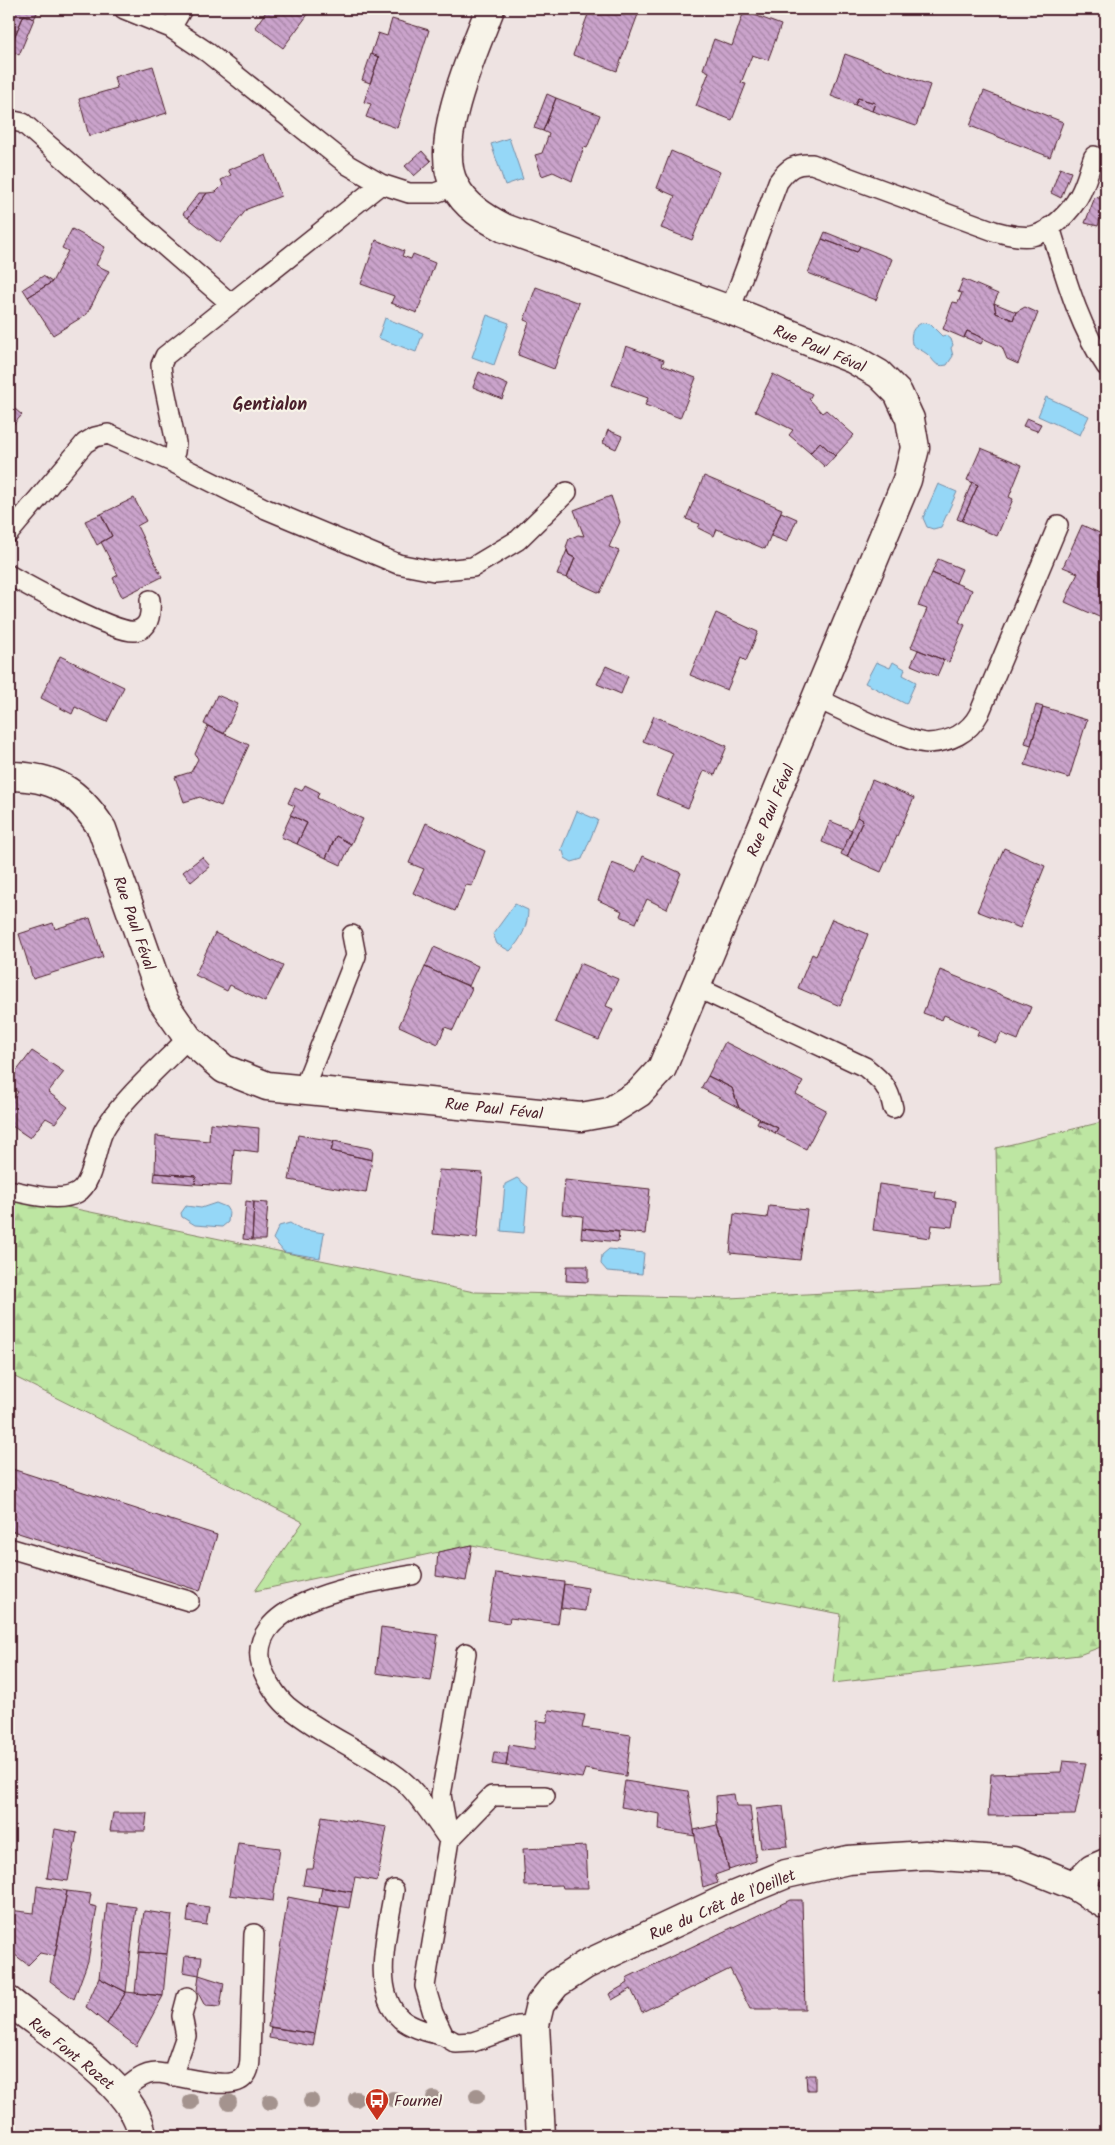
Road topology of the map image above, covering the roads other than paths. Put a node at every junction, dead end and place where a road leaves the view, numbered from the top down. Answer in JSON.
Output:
{"nodes":[{"id":1,"x":124,"y":9,"type":"edge"},
{"id":2,"x":182,"y":9,"type":"edge"},
{"id":3,"x":490,"y":9,"type":"edge"},
{"id":4,"x":171,"y":28,"type":"junction"},
{"id":5,"x":9,"y":120,"type":"edge"},
{"id":6,"x":1094,"y":156,"type":"dead end"},
{"id":7,"x":381,"y":184,"type":"junction"},
{"id":8,"x":454,"y":186,"type":"junction"},
{"id":9,"x":1050,"y":227,"type":"junction"},
{"id":10,"x":230,"y":303,"type":"junction"},
{"id":11,"x":730,"y":310,"type":"junction"},
{"id":12,"x":1106,"y":366,"type":"edge"},
{"id":13,"x":170,"y":461,"type":"junction"},
{"id":14,"x":567,"y":492,"type":"dead end"},
{"id":15,"x":1058,"y":525,"type":"dead end"},
{"id":16,"x":9,"y":533,"type":"edge"},
{"id":17,"x":9,"y":575,"type":"edge"},
{"id":18,"x":150,"y":600,"type":"dead end"},
{"id":19,"x":816,"y":698,"type":"junction"},
{"id":20,"x":9,"y":772,"type":"edge"},
{"id":21,"x":352,"y":936,"type":"dead end"},
{"id":22,"x":696,"y":987,"type":"junction"},
{"id":23,"x":188,"y":1038,"type":"junction"},
{"id":24,"x":303,"y":1090,"type":"junction"},
{"id":25,"x":892,"y":1108,"type":"dead end"},
{"id":26,"x":9,"y":1190,"type":"edge"},
{"id":27,"x":9,"y":1548,"type":"edge"},
{"id":28,"x":412,"y":1575,"type":"dead end"},
{"id":29,"x":189,"y":1601,"type":"dead end"},
{"id":30,"x":466,"y":1653,"type":"dead end"},
{"id":31,"x":545,"y":1796,"type":"dead end"},
{"id":32,"x":450,"y":1840,"type":"junction"},
{"id":33,"x":1106,"y":1863,"type":"edge"},
{"id":34,"x":1075,"y":1886,"type":"junction"},
{"id":35,"x":394,"y":1890,"type":"dead end"},
{"id":36,"x":1106,"y":1905,"type":"edge"},
{"id":37,"x":254,"y":1934,"type":"dead end"},
{"id":38,"x":187,"y":1997,"type":"dead end"},
{"id":39,"x":9,"y":2002,"type":"edge"},
{"id":40,"x":534,"y":2025,"type":"junction"},
{"id":41,"x":444,"y":2036,"type":"junction"},
{"id":42,"x":172,"y":2076,"type":"junction"},
{"id":43,"x":121,"y":2093,"type":"junction"},
{"id":44,"x":142,"y":2136,"type":"edge"},
{"id":45,"x":541,"y":2136,"type":"edge"}],
"edges":[{"from":1,"to":4,"type":"lane"},
{"from":2,"to":4,"type":"lane"},
{"from":3,"to":8,"type":"street","name":"Rue Paul Féval"},
{"from":4,"to":7,"type":"lane"},
{"from":5,"to":10,"type":"lane"},
{"from":6,"to":9,"type":"lane"},
{"from":7,"to":8,"type":"lane"},
{"from":7,"to":10,"type":"lane"},
{"from":8,"to":11,"type":"street","name":"Rue Paul Féval"},
{"from":9,"to":11,"type":"lane"},
{"from":9,"to":12,"type":"lane"},
{"from":10,"to":13,"type":"lane"},
{"from":11,"to":19,"type":"street","name":"Rue Paul Féval"},
{"from":13,"to":14,"type":"lane"},
{"from":13,"to":16,"type":"lane"},
{"from":15,"to":19,"type":"lane"},
{"from":17,"to":18,"type":"lane"},
{"from":19,"to":22,"type":"street","name":"Rue Paul Féval"},
{"from":20,"to":23,"type":"street","name":"Rue Paul Féval"},
{"from":21,"to":24,"type":"lane"},
{"from":22,"to":24,"type":"street","name":"Rue Paul Féval"},
{"from":22,"to":25,"type":"lane"},
{"from":23,"to":24,"type":"street","name":"Rue Paul Féval"},
{"from":23,"to":26,"type":"lane"},
{"from":27,"to":29,"type":"lane"},
{"from":28,"to":32,"type":"lane"},
{"from":30,"to":32,"type":"lane"},
{"from":31,"to":32,"type":"lane"},
{"from":32,"to":41,"type":"lane"},
{"from":33,"to":34,"type":"street"},
{"from":34,"to":36,"type":"street","name":"Rue du Crêt de l'Oeillet"},
{"from":34,"to":40,"type":"street","name":"Rue du Crêt de l'Oeillet"},
{"from":35,"to":41,"type":"lane"},
{"from":37,"to":42,"type":"lane"},
{"from":38,"to":42,"type":"lane"},
{"from":39,"to":43,"type":"street","name":"Rue Font Rozet"},
{"from":40,"to":41,"type":"lane"},
{"from":40,"to":45,"type":"street","name":"Rue du Crêt de l'Oeillet"},
{"from":42,"to":43,"type":"lane"},
{"from":43,"to":44,"type":"street","name":"Rue Font Rozet"}]}
